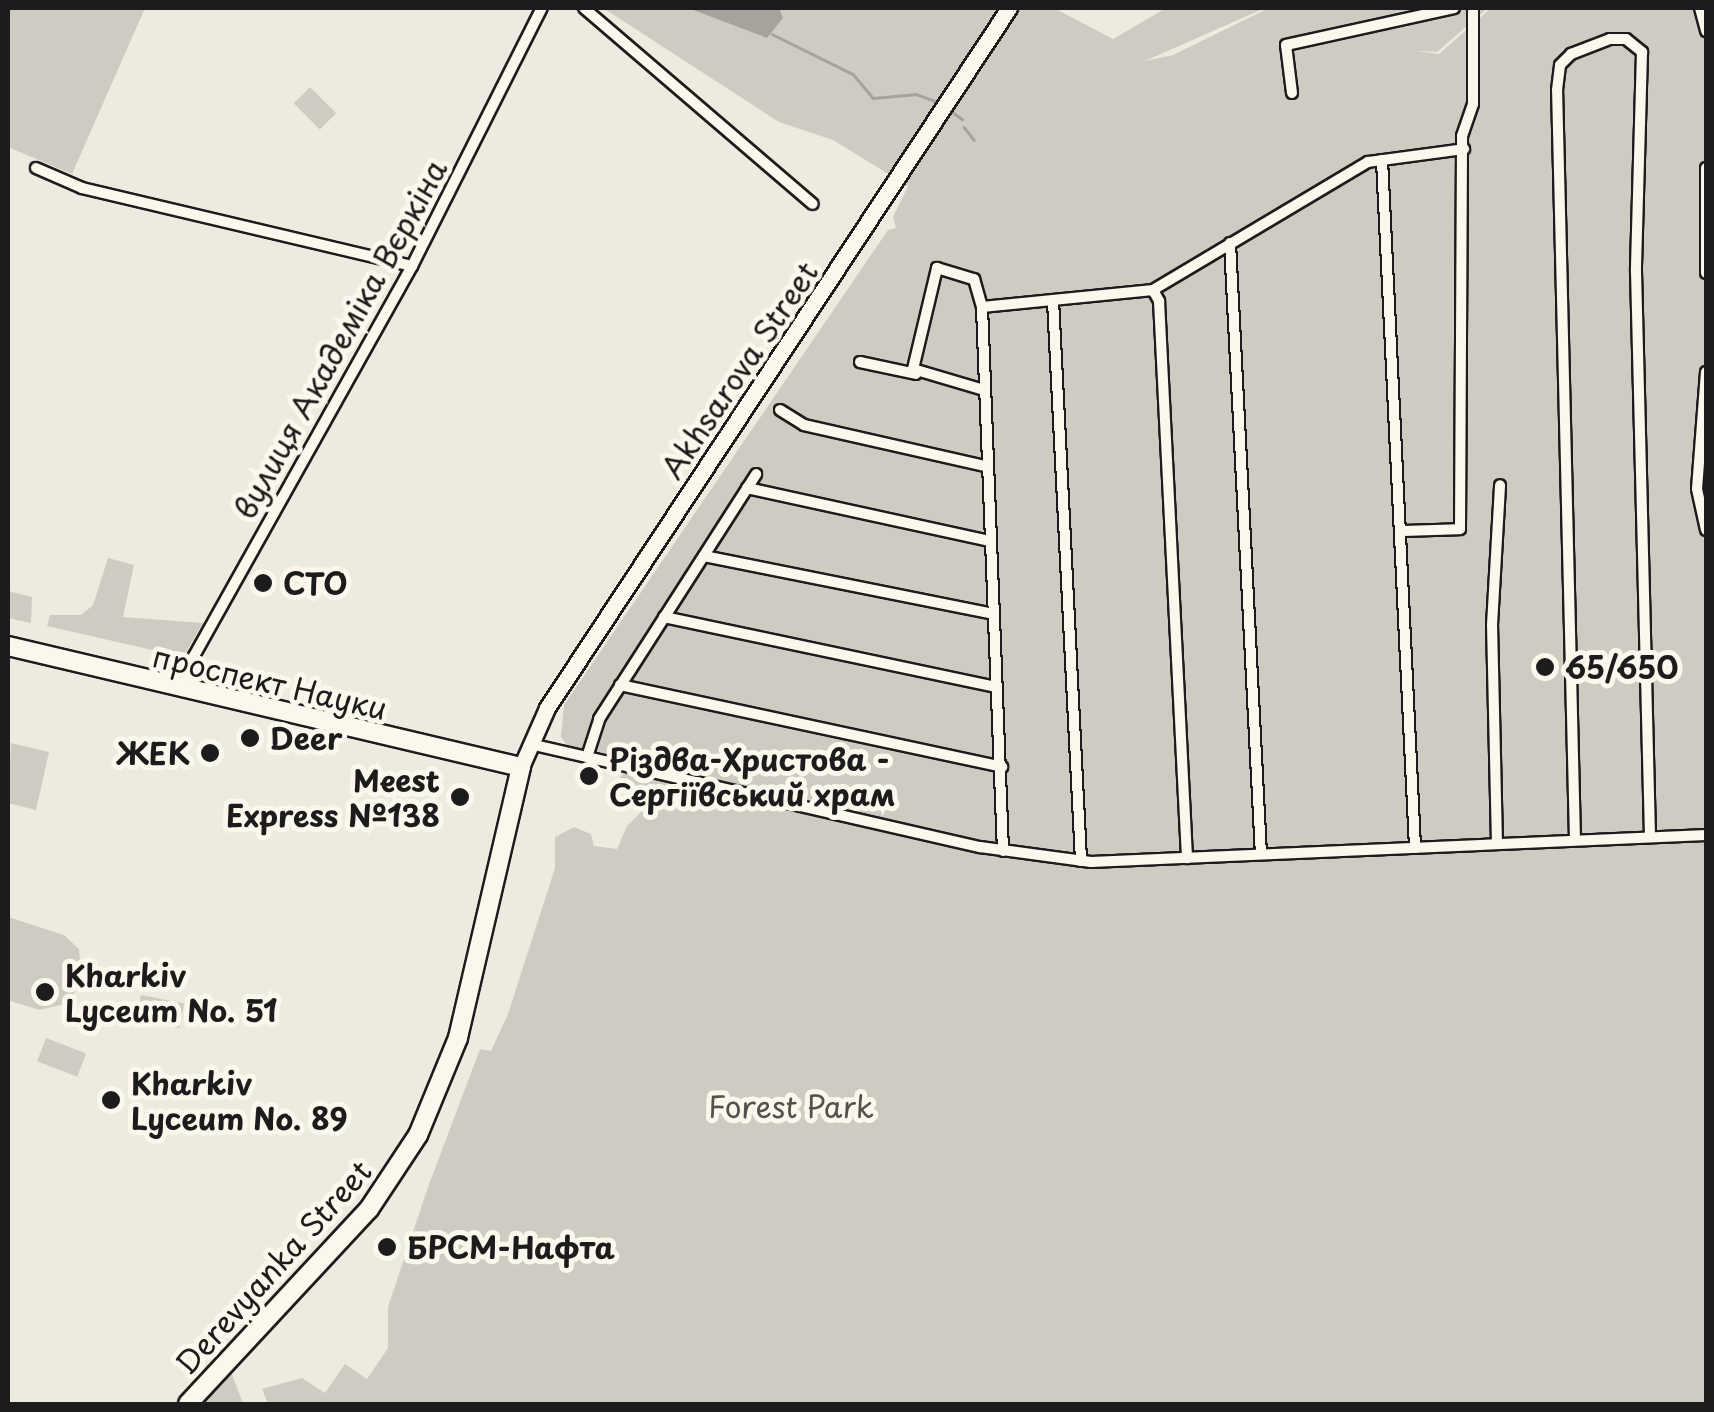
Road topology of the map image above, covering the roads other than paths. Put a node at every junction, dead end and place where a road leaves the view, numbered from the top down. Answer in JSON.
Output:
{"nodes":[{"id":1,"x":542,"y":8,"type":"edge"},
{"id":2,"x":584,"y":8,"type":"edge"},
{"id":3,"x":1010,"y":8,"type":"edge"},
{"id":4,"x":1454,"y":8,"type":"edge"},
{"id":5,"x":1473,"y":8,"type":"edge"},
{"id":6,"x":1700,"y":8,"type":"edge"},
{"id":7,"x":1706,"y":30,"type":"edge"},
{"id":8,"x":1292,"y":93,"type":"dead end"},
{"id":9,"x":1464,"y":149,"type":"junction"},
{"id":10,"x":1382,"y":160,"type":"junction"},
{"id":11,"x":36,"y":168,"type":"dead end"},
{"id":12,"x":1706,"y":168,"type":"edge"},
{"id":13,"x":813,"y":204,"type":"dead end"},
{"id":14,"x":1230,"y":243,"type":"junction"},
{"id":15,"x":412,"y":266,"type":"junction"},
{"id":16,"x":1706,"y":273,"type":"edge"},
{"id":17,"x":1153,"y":290,"type":"junction"},
{"id":18,"x":1053,"y":300,"type":"junction"},
{"id":19,"x":982,"y":306,"type":"junction"},
{"id":20,"x":860,"y":362,"type":"dead end"},
{"id":21,"x":1706,"y":372,"type":"edge"},
{"id":22,"x":916,"y":374,"type":"junction"},
{"id":23,"x":984,"y":390,"type":"junction"},
{"id":24,"x":780,"y":410,"type":"dead end"},
{"id":25,"x":985,"y":466,"type":"junction"},
{"id":26,"x":756,"y":474,"type":"dead end"},
{"id":27,"x":1500,"y":485,"type":"dead end"},
{"id":28,"x":747,"y":488,"type":"junction"},
{"id":29,"x":1706,"y":530,"type":"edge"},
{"id":30,"x":1402,"y":531,"type":"junction"},
{"id":31,"x":990,"y":541,"type":"junction"},
{"id":32,"x":704,"y":556,"type":"junction"},
{"id":33,"x":993,"y":614,"type":"junction"},
{"id":34,"x":664,"y":617,"type":"junction"},
{"id":35,"x":8,"y":646,"type":"edge"},
{"id":36,"x":620,"y":685,"type":"junction"},
{"id":37,"x":998,"y":687,"type":"junction"},
{"id":38,"x":182,"y":692,"type":"junction"},
{"id":39,"x":528,"y":744,"type":"junction"},
{"id":40,"x":587,"y":756,"type":"junction"},
{"id":41,"x":521,"y":767,"type":"junction"},
{"id":42,"x":1002,"y":767,"type":"junction"},
{"id":43,"x":1706,"y":834,"type":"edge"},
{"id":44,"x":1650,"y":837,"type":"junction"},
{"id":45,"x":1575,"y":840,"type":"junction"},
{"id":46,"x":1497,"y":844,"type":"junction"},
{"id":47,"x":1415,"y":848,"type":"junction"},
{"id":48,"x":1003,"y":851,"type":"junction"},
{"id":49,"x":1261,"y":854,"type":"junction"},
{"id":50,"x":1188,"y":858,"type":"junction"},
{"id":51,"x":1082,"y":861,"type":"junction"},
{"id":52,"x":188,"y":1404,"type":"edge"}],
"edges":[{"from":1,"to":15,"type":"street","name":"вулиця Академіка Вєркіна"},
{"from":2,"to":13,"type":"street"},
{"from":3,"to":39,"type":"main road","name":"Akhsarova Street"},
{"from":4,"to":8,"type":"street"},
{"from":5,"to":9,"type":"street"},
{"from":6,"to":7,"type":"street"},
{"from":9,"to":10,"type":"street"},
{"from":9,"to":30,"type":"street"},
{"from":10,"to":14,"type":"street"},
{"from":10,"to":30,"type":"street"},
{"from":11,"to":15,"type":"street"},
{"from":12,"to":16,"type":"street"},
{"from":14,"to":17,"type":"street"},
{"from":14,"to":49,"type":"street"},
{"from":15,"to":38,"type":"street","name":"вулиця Академіка Вєркіна"},
{"from":17,"to":18,"type":"street"},
{"from":17,"to":50,"type":"street"},
{"from":18,"to":19,"type":"street"},
{"from":18,"to":51,"type":"street"},
{"from":19,"to":22,"type":"street"},
{"from":19,"to":23,"type":"street"},
{"from":20,"to":22,"type":"street"},
{"from":21,"to":29,"type":"street"},
{"from":22,"to":23,"type":"street"},
{"from":23,"to":25,"type":"street"},
{"from":24,"to":25,"type":"street"},
{"from":25,"to":31,"type":"street"},
{"from":26,"to":28,"type":"street"},
{"from":27,"to":46,"type":"street"},
{"from":28,"to":31,"type":"street"},
{"from":28,"to":32,"type":"street"},
{"from":30,"to":47,"type":"street"},
{"from":31,"to":33,"type":"street"},
{"from":32,"to":33,"type":"street"},
{"from":32,"to":34,"type":"street"},
{"from":33,"to":37,"type":"street"},
{"from":34,"to":36,"type":"street"},
{"from":34,"to":37,"type":"street"},
{"from":35,"to":38,"type":"main road","name":"проспект Науки"},
{"from":36,"to":40,"type":"street"},
{"from":36,"to":42,"type":"street"},
{"from":37,"to":42,"type":"street"},
{"from":38,"to":41,"type":"main road","name":"проспект Науки"},
{"from":39,"to":40,"type":"street"},
{"from":39,"to":41,"type":"main road","name":"Akhsarova Street"},
{"from":40,"to":48,"type":"street"},
{"from":41,"to":52,"type":"main road","name":"Derevyanka Street"},
{"from":42,"to":48,"type":"street"},
{"from":43,"to":44,"type":"street"},
{"from":44,"to":45,"type":"street"},
{"from":44,"to":45,"type":"street"},
{"from":45,"to":46,"type":"street"},
{"from":46,"to":47,"type":"street"},
{"from":47,"to":49,"type":"street"},
{"from":48,"to":51,"type":"street"},
{"from":49,"to":50,"type":"street"},
{"from":50,"to":51,"type":"street"}]}
